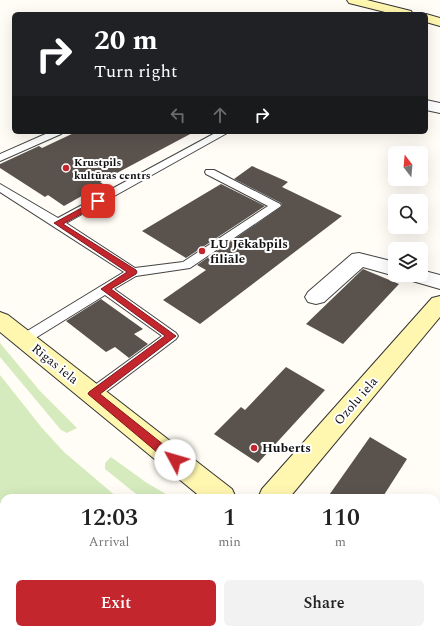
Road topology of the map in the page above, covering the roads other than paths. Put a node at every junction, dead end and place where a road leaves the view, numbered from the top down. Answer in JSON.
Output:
{"nodes":[{"id":1,"x":353,"y":0,"type":"edge"},
{"id":2,"x":399,"y":12,"type":"edge"},
{"id":3,"x":428,"y":19,"type":"edge"},
{"id":4,"x":440,"y":22,"type":"edge"},
{"id":5,"x":428,"y":105,"type":"edge"},
{"id":6,"x":440,"y":108,"type":"edge"},
{"id":7,"x":54,"y":134,"type":"edge"},
{"id":8,"x":220,"y":134,"type":"edge"},
{"id":9,"x":0,"y":158,"type":"edge"},
{"id":10,"x":210,"y":172,"type":"dead end"},
{"id":11,"x":0,"y":187,"type":"edge"},
{"id":12,"x":12,"y":195,"type":"junction"},
{"id":13,"x":0,"y":201,"type":"edge"},
{"id":14,"x":58,"y":223,"type":"junction"},
{"id":15,"x":388,"y":267,"type":"edge"},
{"id":16,"x":133,"y":272,"type":"junction"},
{"id":17,"x":428,"y":278,"type":"edge"},
{"id":18,"x":440,"y":282,"type":"edge"},
{"id":19,"x":105,"y":289,"type":"junction"},
{"id":20,"x":316,"y":296,"type":"dead end"},
{"id":21,"x":440,"y":304,"type":"edge"},
{"id":22,"x":0,"y":320,"type":"edge"},
{"id":23,"x":24,"y":339,"type":"junction"},
{"id":24,"x":93,"y":394,"type":"junction"},
{"id":25,"x":217,"y":494,"type":"edge"},
{"id":26,"x":275,"y":494,"type":"edge"}],
"edges":[{"from":1,"to":2,"type":"street"},
{"from":3,"to":4,"type":"street"},
{"from":5,"to":6,"type":"street"},
{"from":7,"to":9,"type":"lane"},
{"from":8,"to":14,"type":"lane"},
{"from":10,"to":16,"type":"lane"},
{"from":11,"to":12,"type":"lane"},
{"from":12,"to":13,"type":"lane"},
{"from":12,"to":14,"type":"lane"},
{"from":14,"to":16,"type":"lane"},
{"from":15,"to":20,"type":"street"},
{"from":16,"to":19,"type":"lane"},
{"from":17,"to":18,"type":"street"},
{"from":19,"to":23,"type":"lane"},
{"from":19,"to":24,"type":"lane"},
{"from":21,"to":26,"type":"street","name":"Ozolu iela"},
{"from":22,"to":23,"type":"street","name":"Rīgas iela"},
{"from":23,"to":24,"type":"street","name":"Rīgas iela"},
{"from":24,"to":25,"type":"street","name":"Rīgas iela"}]}
